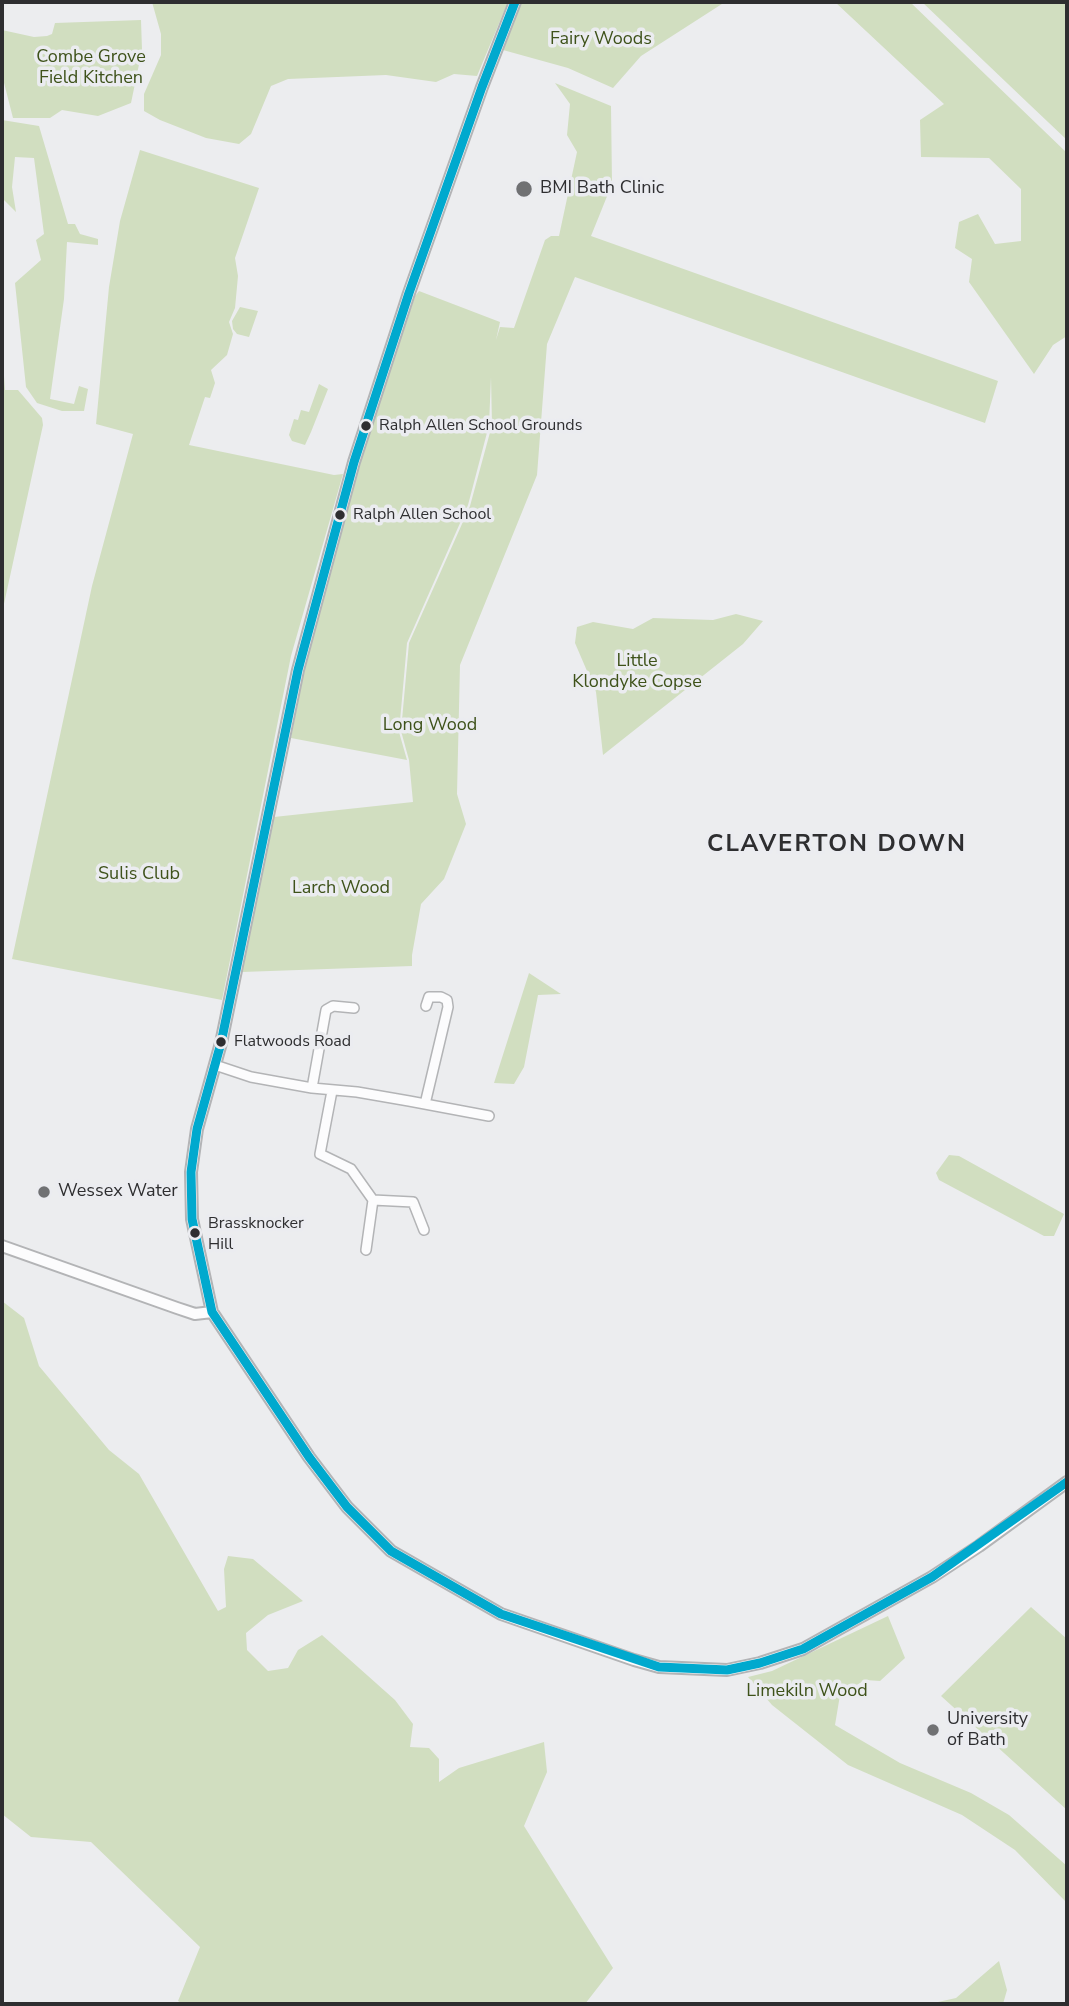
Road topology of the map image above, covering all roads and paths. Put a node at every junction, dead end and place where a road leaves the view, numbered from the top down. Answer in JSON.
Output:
{"nodes":[{"id":1,"x":515,"y":2,"type":"edge"},
{"id":2,"x":426,"y":1006,"type":"dead end"},
{"id":3,"x":355,"y":1007,"type":"dead end"},
{"id":4,"x":215,"y":1065,"type":"junction"},
{"id":5,"x":312,"y":1088,"type":"junction"},
{"id":6,"x":332,"y":1091,"type":"junction"},
{"id":7,"x":425,"y":1104,"type":"junction"},
{"id":8,"x":489,"y":1116,"type":"dead end"},
{"id":9,"x":373,"y":1200,"type":"junction"},
{"id":10,"x":425,"y":1230,"type":"dead end"},
{"id":11,"x":2,"y":1246,"type":"edge"},
{"id":12,"x":366,"y":1250,"type":"dead end"},
{"id":13,"x":212,"y":1312,"type":"junction"},
{"id":14,"x":1067,"y":1482,"type":"edge"}],
"edges":[{"from":1,"to":4,"type":"street"},
{"from":2,"to":7,"type":"street"},
{"from":3,"to":5,"type":"street"},
{"from":4,"to":5,"type":"street"},
{"from":4,"to":13,"type":"street"},
{"from":5,"to":6,"type":"street"},
{"from":6,"to":7,"type":"street"},
{"from":6,"to":9,"type":"street"},
{"from":7,"to":8,"type":"street"},
{"from":9,"to":10,"type":"street"},
{"from":9,"to":12,"type":"street"},
{"from":11,"to":13,"type":"street"},
{"from":13,"to":14,"type":"street"}]}
